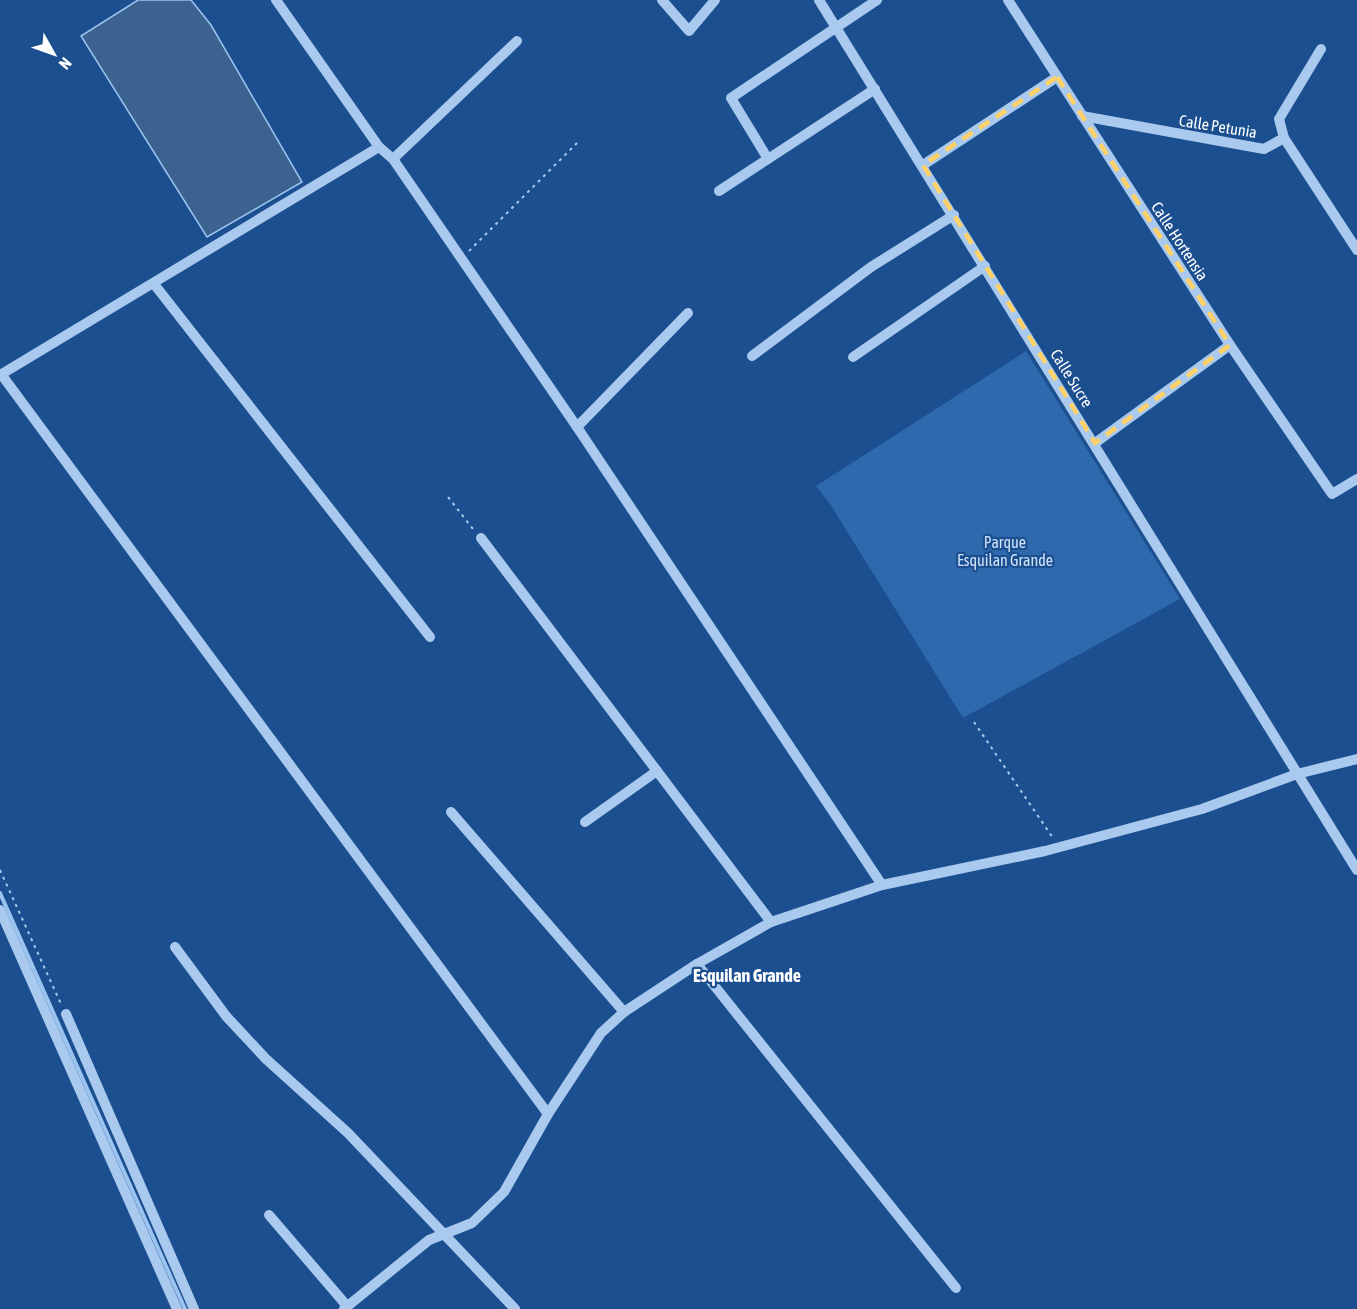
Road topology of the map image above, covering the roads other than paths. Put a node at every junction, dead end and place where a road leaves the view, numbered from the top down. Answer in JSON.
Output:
{"nodes":[{"id":1,"x":276,"y":0,"type":"edge"},
{"id":2,"x":662,"y":0,"type":"edge"},
{"id":3,"x":715,"y":0,"type":"edge"},
{"id":4,"x":819,"y":0,"type":"edge"},
{"id":5,"x":877,"y":0,"type":"edge"},
{"id":6,"x":1008,"y":0,"type":"edge"},
{"id":7,"x":836,"y":27,"type":"junction"},
{"id":8,"x":517,"y":41,"type":"dead end"},
{"id":9,"x":1321,"y":49,"type":"dead end"},
{"id":10,"x":1058,"y":77,"type":"junction"},
{"id":11,"x":875,"y":89,"type":"junction"},
{"id":12,"x":1082,"y":116,"type":"junction"},
{"id":13,"x":1284,"y":138,"type":"junction"},
{"id":14,"x":379,"y":147,"type":"junction"},
{"id":15,"x":393,"y":159,"type":"junction"},
{"id":16,"x":768,"y":159,"type":"junction"},
{"id":17,"x":923,"y":165,"type":"junction"},
{"id":18,"x":719,"y":192,"type":"dead end"},
{"id":19,"x":954,"y":215,"type":"junction"},
{"id":20,"x":1357,"y":250,"type":"edge"},
{"id":21,"x":985,"y":266,"type":"junction"},
{"id":22,"x":154,"y":284,"type":"junction"},
{"id":23,"x":688,"y":313,"type":"dead end"},
{"id":24,"x":1230,"y":345,"type":"junction"},
{"id":25,"x":752,"y":356,"type":"dead end"},
{"id":26,"x":853,"y":357,"type":"dead end"},
{"id":27,"x":1,"y":375,"type":"edge"},
{"id":28,"x":577,"y":427,"type":"junction"},
{"id":29,"x":1095,"y":443,"type":"junction"},
{"id":30,"x":1357,"y":479,"type":"edge"},
{"id":31,"x":481,"y":538,"type":"road end"},
{"id":32,"x":430,"y":637,"type":"dead end"},
{"id":33,"x":1357,"y":759,"type":"edge"},
{"id":34,"x":657,"y":771,"type":"junction"},
{"id":35,"x":1297,"y":774,"type":"junction"},
{"id":36,"x":451,"y":812,"type":"dead end"},
{"id":37,"x":585,"y":822,"type":"dead end"},
{"id":38,"x":1357,"y":870,"type":"edge"},
{"id":39,"x":882,"y":885,"type":"junction"},
{"id":40,"x":0,"y":910,"type":"edge"},
{"id":41,"x":771,"y":922,"type":"junction"},
{"id":42,"x":175,"y":947,"type":"dead end"},
{"id":43,"x":697,"y":964,"type":"junction"},
{"id":44,"x":624,"y":1012,"type":"junction"},
{"id":45,"x":66,"y":1014,"type":"road end"},
{"id":46,"x":548,"y":1114,"type":"junction"},
{"id":47,"x":269,"y":1215,"type":"dead end"},
{"id":48,"x":444,"y":1236,"type":"junction"},
{"id":49,"x":956,"y":1288,"type":"dead end"},
{"id":50,"x":345,"y":1307,"type":"edge"},
{"id":51,"x":177,"y":1309,"type":"edge"},
{"id":52,"x":194,"y":1309,"type":"edge"},
{"id":53,"x":515,"y":1309,"type":"edge"}],
"edges":[{"from":1,"to":14,"type":"street"},
{"from":2,"to":3,"type":"street"},
{"from":4,"to":7,"type":"street","name":"Calle Sucre"},
{"from":5,"to":7,"type":"street"},
{"from":6,"to":10,"type":"street","name":"Calle Hortensia"},
{"from":7,"to":11,"type":"street","name":"Calle Sucre"},
{"from":7,"to":16,"type":"street"},
{"from":8,"to":15,"type":"street"},
{"from":9,"to":13,"type":"street","name":"Calle Petunia"},
{"from":10,"to":12,"type":"street","name":"Calle Hortensia"},
{"from":10,"to":17,"type":"street"},
{"from":11,"to":16,"type":"street"},
{"from":11,"to":17,"type":"street","name":"Calle Sucre"},
{"from":12,"to":13,"type":"street","name":"Calle Petunia"},
{"from":12,"to":24,"type":"street","name":"Calle Hortensia"},
{"from":13,"to":20,"type":"street"},
{"from":14,"to":15,"type":"street"},
{"from":14,"to":22,"type":"street"},
{"from":15,"to":28,"type":"street"},
{"from":16,"to":18,"type":"street"},
{"from":17,"to":19,"type":"street","name":"Calle Sucre"},
{"from":19,"to":21,"type":"street","name":"Calle Sucre"},
{"from":19,"to":25,"type":"street"},
{"from":21,"to":26,"type":"street"},
{"from":21,"to":29,"type":"street","name":"Calle Sucre"},
{"from":22,"to":27,"type":"street"},
{"from":22,"to":32,"type":"street"},
{"from":23,"to":28,"type":"street"},
{"from":24,"to":29,"type":"street"},
{"from":24,"to":30,"type":"street","name":"Calle Hortensia"},
{"from":27,"to":46,"type":"street"},
{"from":28,"to":39,"type":"street"},
{"from":29,"to":35,"type":"street","name":"Calle Sucre"},
{"from":31,"to":34,"type":"street"},
{"from":33,"to":35,"type":"street"},
{"from":34,"to":37,"type":"street"},
{"from":34,"to":41,"type":"street"},
{"from":35,"to":38,"type":"street","name":"Calle Sucre"},
{"from":35,"to":39,"type":"street"},
{"from":36,"to":44,"type":"street"},
{"from":39,"to":41,"type":"street"},
{"from":40,"to":51,"type":"street"},
{"from":41,"to":43,"type":"street"},
{"from":42,"to":48,"type":"street"},
{"from":43,"to":44,"type":"street"},
{"from":43,"to":49,"type":"street"},
{"from":44,"to":46,"type":"street"},
{"from":45,"to":52,"type":"street"},
{"from":46,"to":48,"type":"street"},
{"from":47,"to":50,"type":"street"},
{"from":48,"to":50,"type":"street"},
{"from":48,"to":53,"type":"street"}]}
